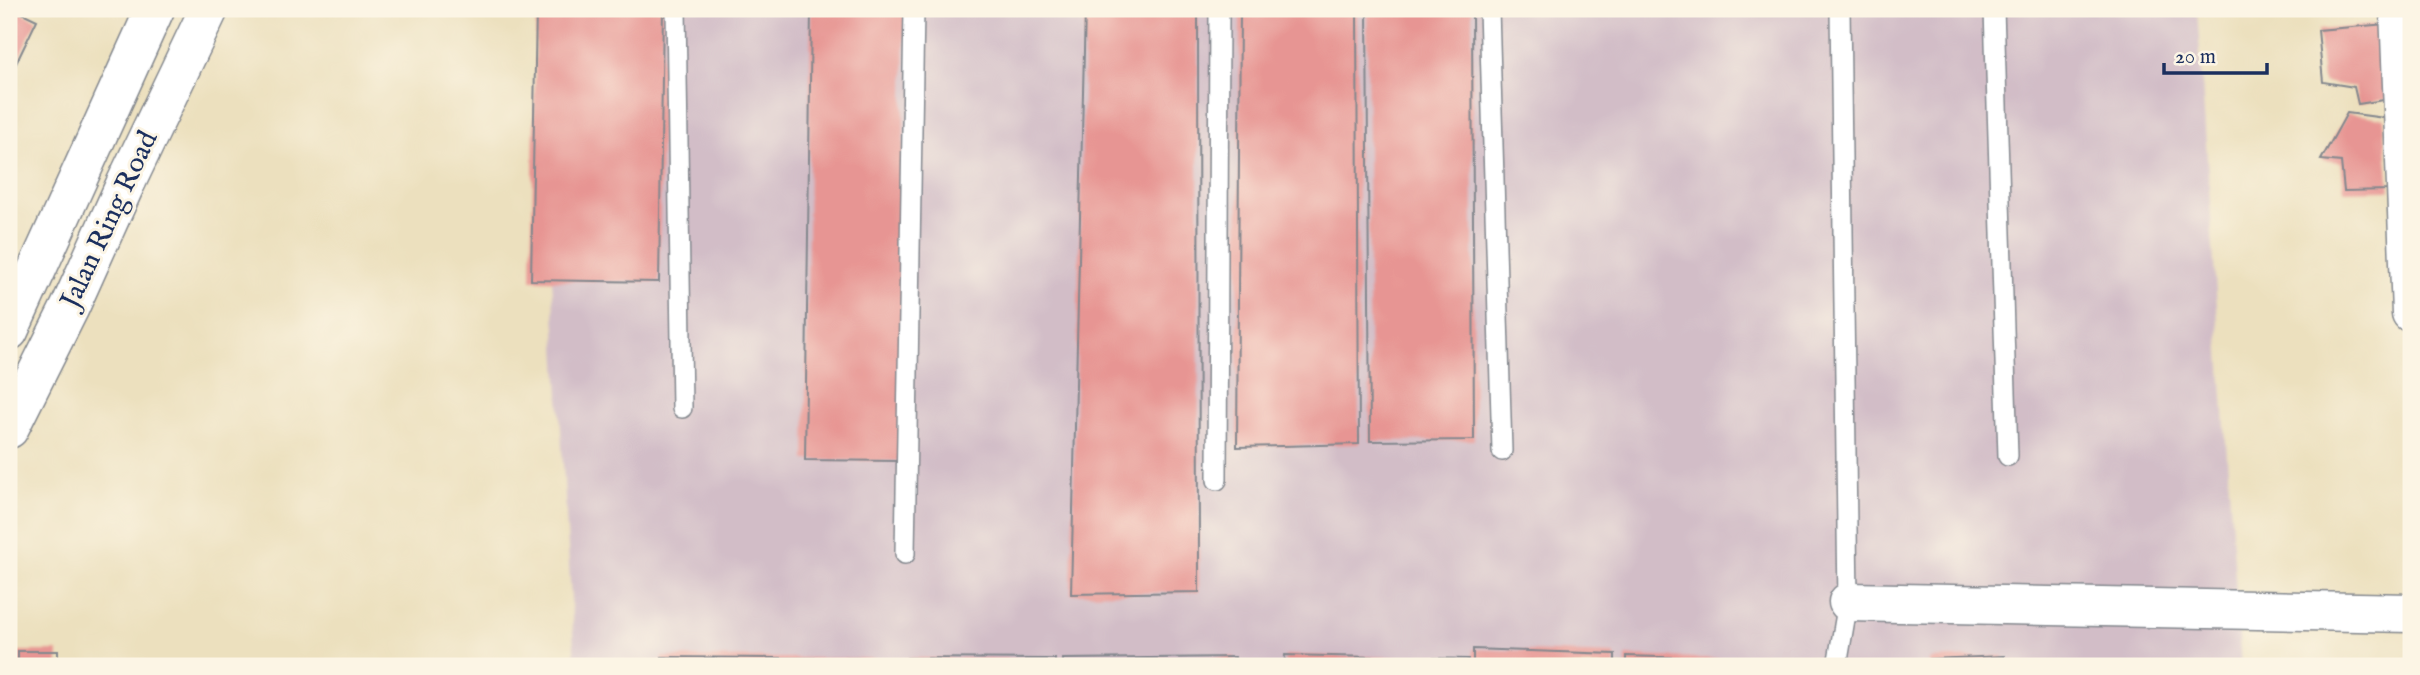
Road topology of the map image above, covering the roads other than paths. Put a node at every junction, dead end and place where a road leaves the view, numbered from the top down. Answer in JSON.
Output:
{"nodes":[{"id":1,"x":155,"y":9,"type":"edge"},
{"id":2,"x":209,"y":9,"type":"edge"},
{"id":3,"x":676,"y":9,"type":"edge"},
{"id":4,"x":914,"y":9,"type":"edge"},
{"id":5,"x":1219,"y":9,"type":"edge"},
{"id":6,"x":1489,"y":9,"type":"edge"},
{"id":7,"x":1840,"y":9,"type":"edge"},
{"id":8,"x":1994,"y":9,"type":"edge"},
{"id":9,"x":2399,"y":9,"type":"edge"},
{"id":10,"x":2411,"y":313,"type":"edge"},
{"id":11,"x":9,"y":331,"type":"edge"},
{"id":12,"x":682,"y":408,"type":"dead end"},
{"id":13,"x":9,"y":429,"type":"edge"},
{"id":14,"x":1502,"y":450,"type":"dead end"},
{"id":15,"x":2008,"y":456,"type":"dead end"},
{"id":16,"x":1217,"y":480,"type":"dead end"},
{"id":17,"x":905,"y":554,"type":"dead end"},
{"id":18,"x":1848,"y":602,"type":"junction"},
{"id":19,"x":2411,"y":613,"type":"edge"},
{"id":20,"x":1837,"y":666,"type":"edge"}],
"edges":[{"from":1,"to":11,"type":"main road","name":"Jalan Ring Road"},
{"from":2,"to":13,"type":"main road","name":"Jalan Ring Road"},
{"from":3,"to":12,"type":"lane"},
{"from":4,"to":17,"type":"lane"},
{"from":5,"to":16,"type":"lane"},
{"from":6,"to":14,"type":"lane"},
{"from":7,"to":18,"type":"lane"},
{"from":8,"to":15,"type":"lane"},
{"from":9,"to":10,"type":"main road"},
{"from":18,"to":19,"type":"main road"},
{"from":18,"to":20,"type":"lane"}]}
